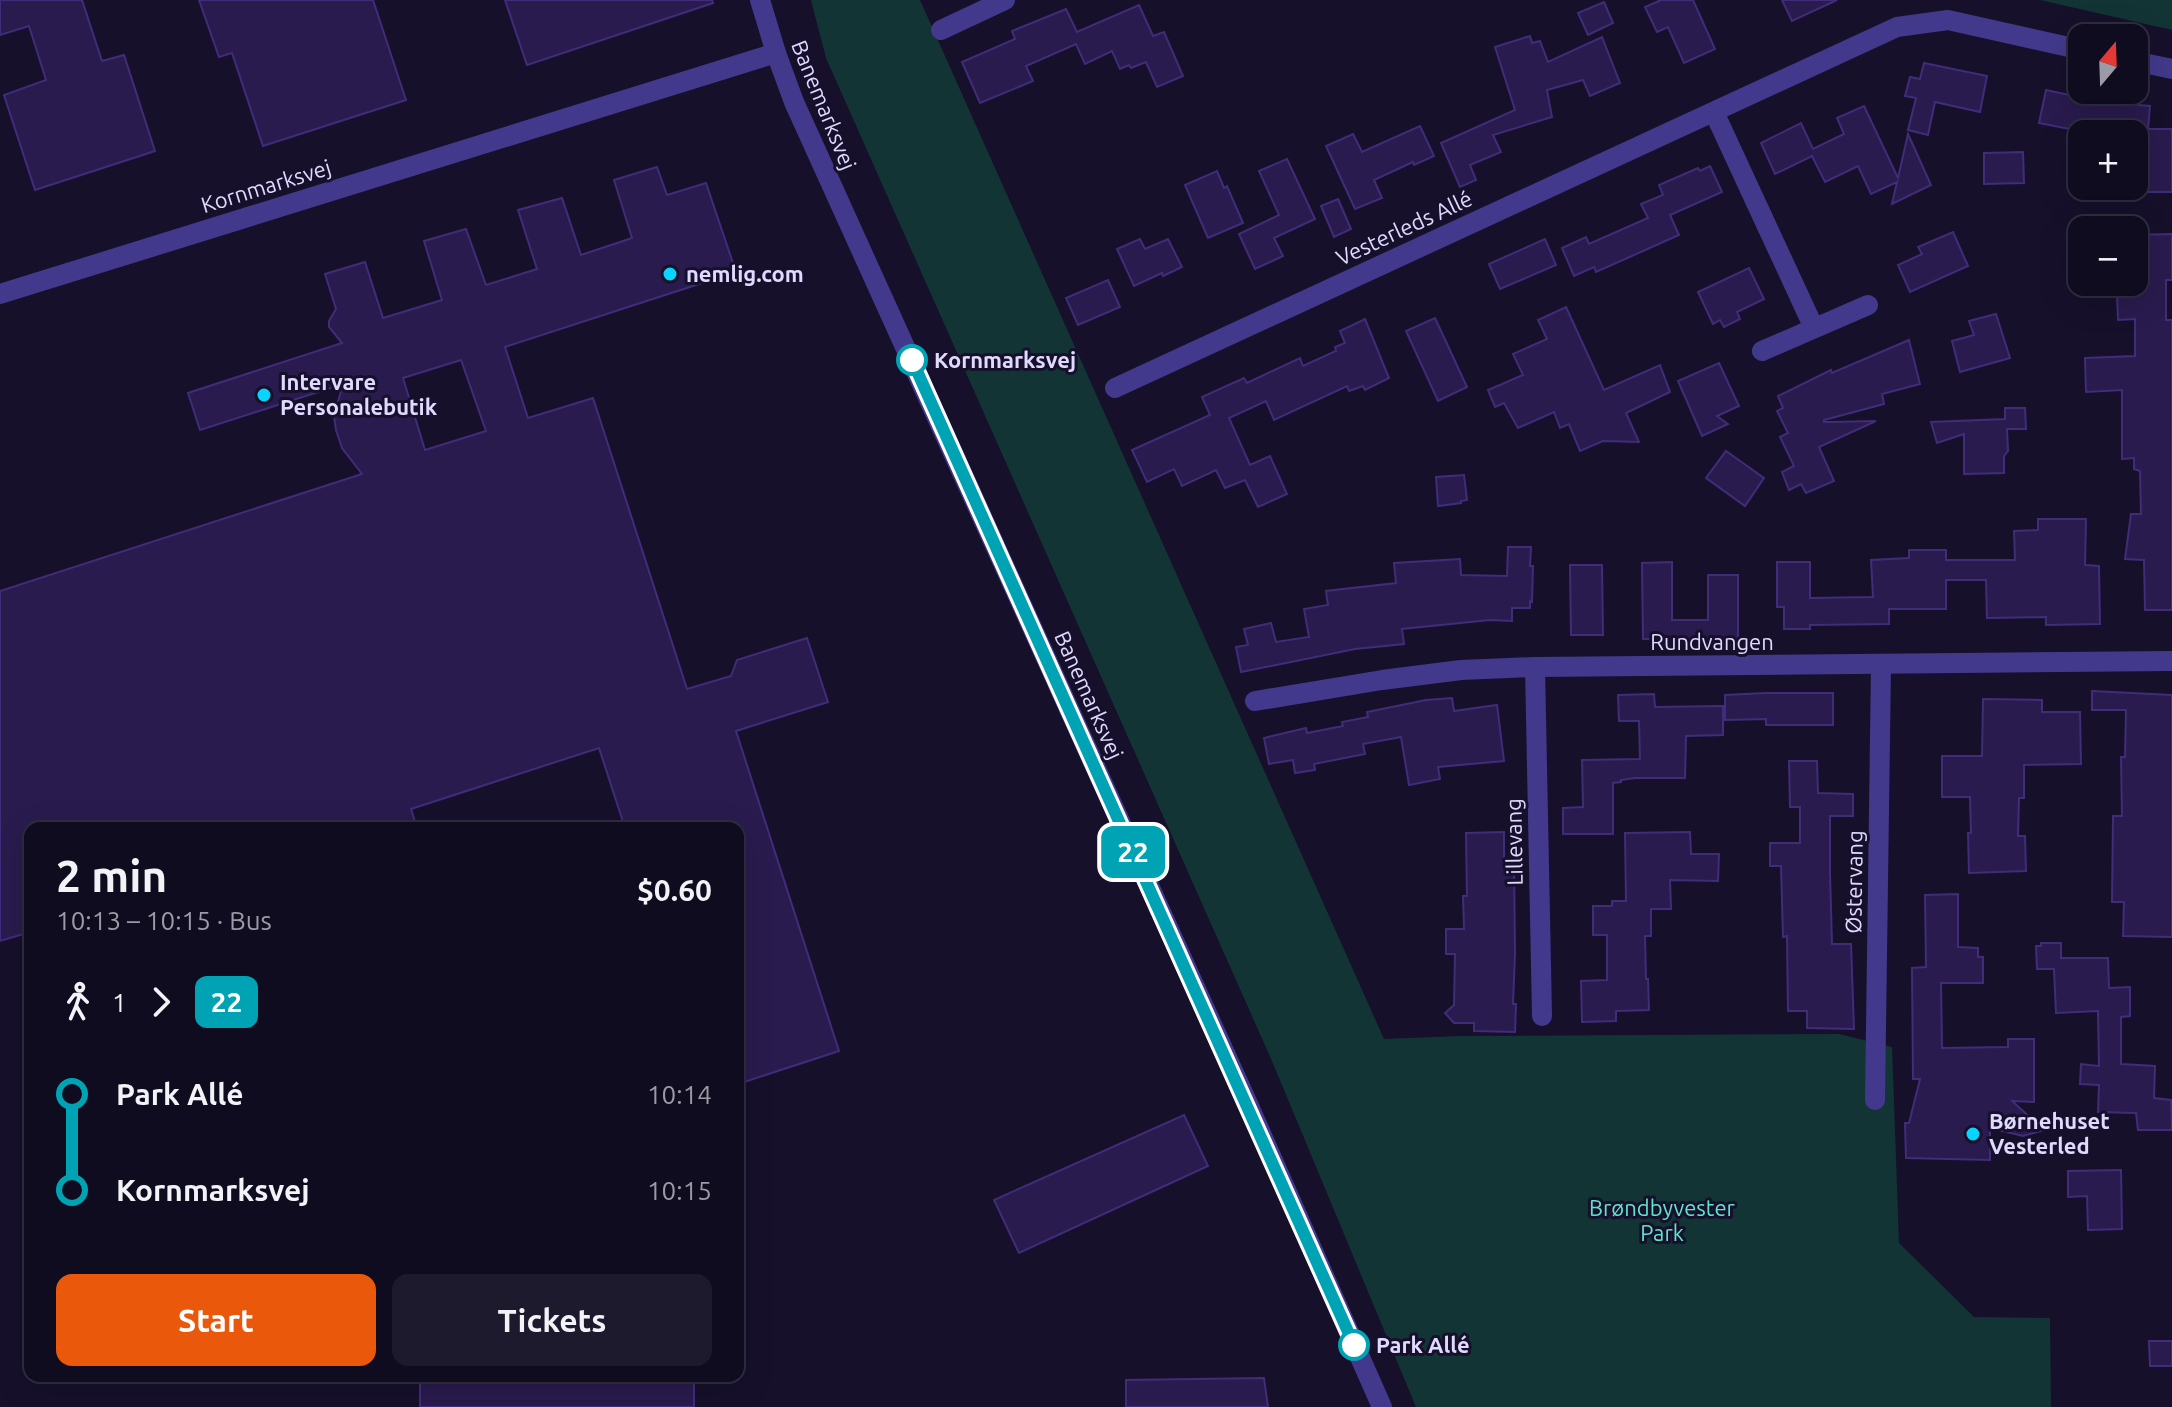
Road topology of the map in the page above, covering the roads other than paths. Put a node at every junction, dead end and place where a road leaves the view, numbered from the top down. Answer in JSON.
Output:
{"nodes":[{"id":1,"x":760,"y":0,"type":"edge"},
{"id":2,"x":1005,"y":0,"type":"edge"},
{"id":3,"x":941,"y":30,"type":"dead end"},
{"id":4,"x":2068,"y":47,"type":"edge"},
{"id":5,"x":776,"y":53,"type":"junction"},
{"id":6,"x":2148,"y":64,"type":"edge"},
{"id":7,"x":2172,"y":69,"type":"edge"},
{"id":8,"x":1714,"y":112,"type":"junction"},
{"id":9,"x":0,"y":294,"type":"edge"},
{"id":10,"x":1868,"y":305,"type":"dead end"},
{"id":11,"x":1814,"y":328,"type":"junction"},
{"id":12,"x":1762,"y":351,"type":"dead end"},
{"id":13,"x":1115,"y":388,"type":"dead end"},
{"id":14,"x":2172,"y":661,"type":"edge"},
{"id":15,"x":1881,"y":665,"type":"junction"},
{"id":16,"x":1535,"y":667,"type":"junction"},
{"id":17,"x":1255,"y":701,"type":"dead end"},
{"id":18,"x":1542,"y":1016,"type":"dead end"},
{"id":19,"x":1875,"y":1100,"type":"dead end"},
{"id":20,"x":1382,"y":1407,"type":"edge"}],
"edges":[{"from":1,"to":5,"type":"street","name":"Banemarksvej"},
{"from":2,"to":3,"type":"street"},
{"from":4,"to":8,"type":"street","name":"Vesterleds Allé"},
{"from":5,"to":9,"type":"street","name":"Kornmarksvej"},
{"from":5,"to":20,"type":"street","name":"Banemarksvej"},
{"from":6,"to":7,"type":"street"},
{"from":8,"to":11,"type":"street"},
{"from":8,"to":13,"type":"street","name":"Vesterleds Allé"},
{"from":10,"to":11,"type":"street"},
{"from":11,"to":12,"type":"street"},
{"from":14,"to":15,"type":"street","name":"Rundvangen"},
{"from":15,"to":16,"type":"street","name":"Rundvangen"},
{"from":15,"to":19,"type":"street","name":"Østervang"},
{"from":16,"to":17,"type":"street","name":"Rundvangen"},
{"from":16,"to":18,"type":"street","name":"Lillevang"}]}
